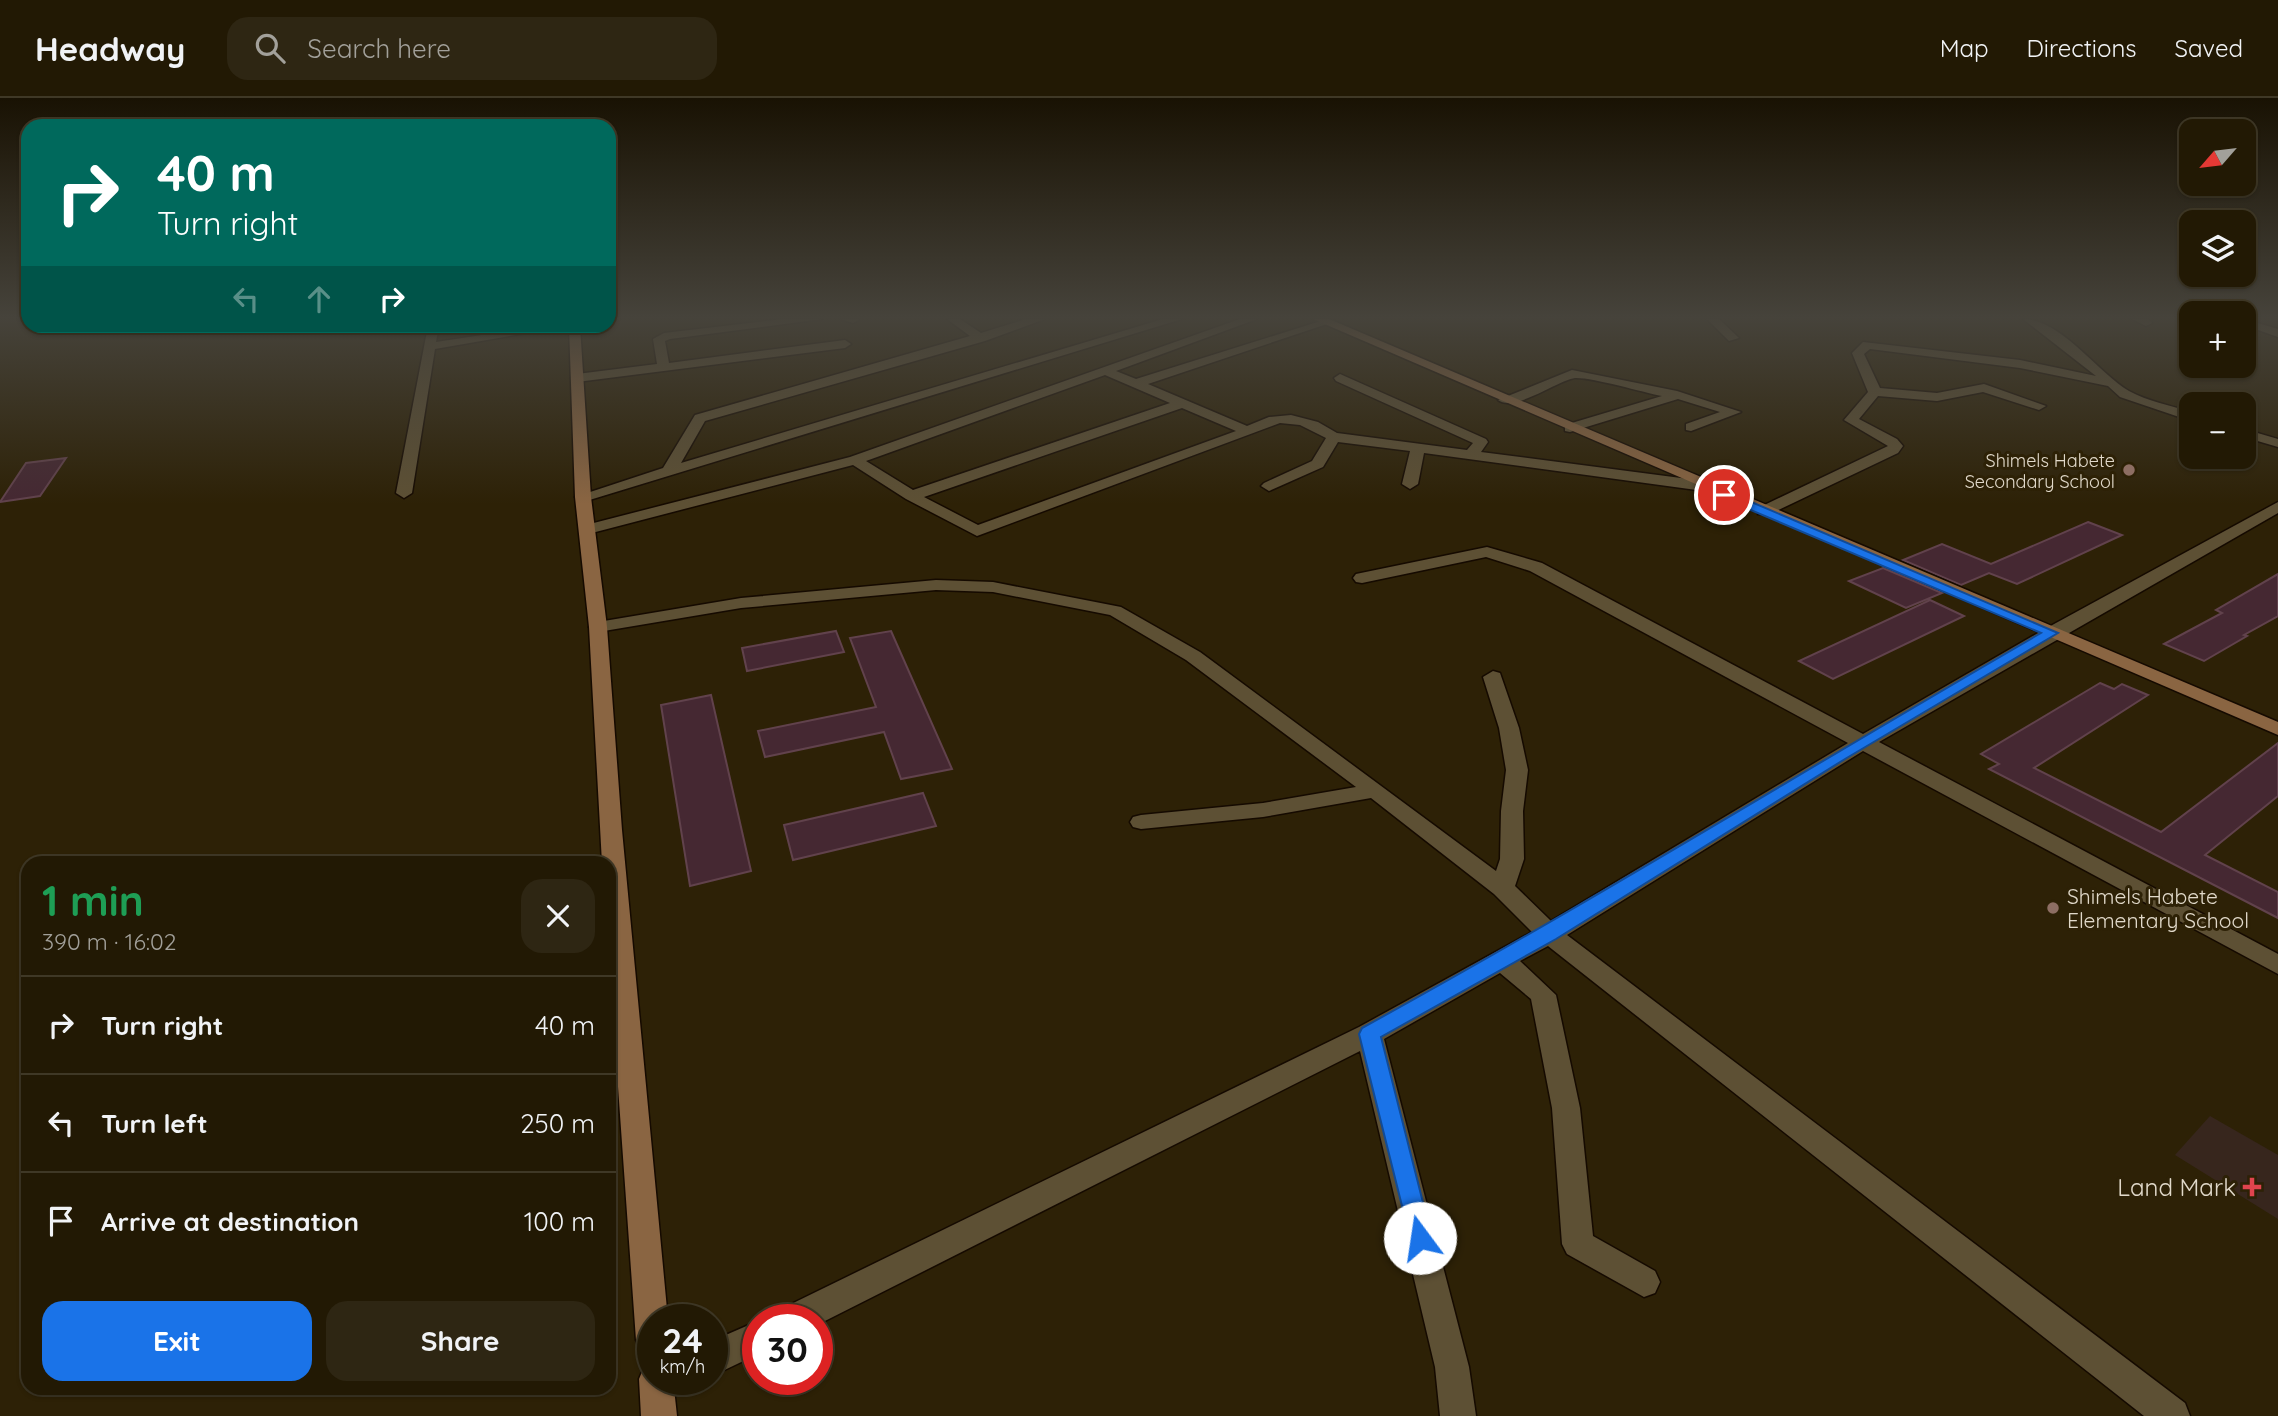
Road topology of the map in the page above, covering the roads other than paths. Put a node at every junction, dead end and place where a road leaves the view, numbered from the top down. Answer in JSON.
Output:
{"nodes":[{"id":1,"x":425,"y":381,"type":"edge"},
{"id":2,"x":577,"y":381,"type":"edge"},
{"id":3,"x":832,"y":381,"type":"edge"},
{"id":4,"x":974,"y":381,"type":"edge"},
{"id":5,"x":1076,"y":381,"type":"edge"},
{"id":6,"x":1128,"y":381,"type":"edge"},
{"id":7,"x":1145,"y":381,"type":"edge"},
{"id":8,"x":1346,"y":381,"type":"edge"},
{"id":9,"x":1459,"y":381,"type":"edge"},
{"id":10,"x":1560,"y":381,"type":"edge"},
{"id":11,"x":1605,"y":381,"type":"edge"},
{"id":12,"x":1870,"y":381,"type":"edge"},
{"id":13,"x":2100,"y":381,"type":"edge"},
{"id":14,"x":2109,"y":381,"type":"edge"},
{"id":15,"x":2112,"y":383,"type":"junction"},
{"id":16,"x":1135,"y":384,"type":"junction"},
{"id":17,"x":1875,"y":392,"type":"junction"},
{"id":18,"x":1677,"y":395,"type":"junction"},
{"id":19,"x":1505,"y":400,"type":"junction"},
{"id":20,"x":1181,"y":404,"type":"junction"},
{"id":21,"x":2039,"y":406,"type":"dead end"},
{"id":22,"x":2179,"y":413,"type":"edge"},
{"id":23,"x":1691,"y":427,"type":"dead end"},
{"id":24,"x":1570,"y":428,"type":"junction"},
{"id":25,"x":1248,"y":431,"type":"junction"},
{"id":26,"x":1333,"y":437,"type":"junction"},
{"id":27,"x":2256,"y":437,"type":"edge"},
{"id":28,"x":2278,"y":443,"type":"edge"},
{"id":29,"x":1419,"y":447,"type":"junction"},
{"id":30,"x":1472,"y":454,"type":"junction"},
{"id":31,"x":855,"y":460,"type":"junction"},
{"id":32,"x":668,"y":473,"type":"junction"},
{"id":33,"x":1410,"y":484,"type":"dead end"},
{"id":34,"x":1269,"y":486,"type":"dead end"},
{"id":35,"x":1704,"y":486,"type":"junction"},
{"id":36,"x":404,"y":493,"type":"dead end"},
{"id":37,"x":911,"y":496,"type":"junction"},
{"id":38,"x":583,"y":497,"type":"junction"},
{"id":39,"x":2278,"y":507,"type":"edge"},
{"id":40,"x":1764,"y":511,"type":"junction"},
{"id":41,"x":588,"y":529,"type":"junction"},
{"id":42,"x":1362,"y":578,"type":"dead end"},
{"id":43,"x":598,"y":627,"type":"junction"},
{"id":44,"x":2052,"y":633,"type":"junction"},
{"id":45,"x":1493,"y":677,"type":"dead end"},
{"id":46,"x":2278,"y":729,"type":"edge"},
{"id":47,"x":1864,"y":742,"type":"junction"},
{"id":48,"x":1375,"y":791,"type":"junction"},
{"id":49,"x":1141,"y":822,"type":"dead end"},
{"id":50,"x":613,"y":856,"type":"edge"},
{"id":51,"x":1502,"y":888,"type":"junction"},
{"id":52,"x":616,"y":891,"type":"edge"},
{"id":53,"x":1549,"y":934,"type":"junction"},
{"id":54,"x":1502,"y":960,"type":"junction"},
{"id":55,"x":2278,"y":965,"type":"edge"},
{"id":56,"x":1369,"y":1034,"type":"junction"},
{"id":57,"x":1644,"y":1282,"type":"dead end"},
{"id":58,"x":650,"y":1304,"type":"edge"},
{"id":59,"x":825,"y":1304,"type":"edge"},
{"id":60,"x":1458,"y":1416,"type":"edge"},
{"id":61,"x":2172,"y":1416,"type":"edge"}],
"edges":[{"from":1,"to":36,"type":"street"},
{"from":2,"to":38,"type":"street"},
{"from":3,"to":32,"type":"street"},
{"from":4,"to":32,"type":"street"},
{"from":5,"to":31,"type":"street"},
{"from":6,"to":16,"type":"street"},
{"from":7,"to":16,"type":"street"},
{"from":8,"to":30,"type":"street"},
{"from":9,"to":19,"type":"street"},
{"from":10,"to":19,"type":"street"},
{"from":11,"to":18,"type":"street"},
{"from":12,"to":17,"type":"street"},
{"from":13,"to":15,"type":"street"},
{"from":14,"to":15,"type":"street"},
{"from":15,"to":22,"type":"street"},
{"from":16,"to":20,"type":"street"},
{"from":17,"to":21,"type":"street"},
{"from":17,"to":40,"type":"street"},
{"from":18,"to":23,"type":"street"},
{"from":18,"to":24,"type":"street"},
{"from":19,"to":24,"type":"street"},
{"from":20,"to":25,"type":"street"},
{"from":20,"to":37,"type":"street"},
{"from":24,"to":35,"type":"street"},
{"from":25,"to":26,"type":"street"},
{"from":25,"to":37,"type":"street"},
{"from":26,"to":29,"type":"street"},
{"from":26,"to":34,"type":"street"},
{"from":27,"to":28,"type":"street"},
{"from":29,"to":30,"type":"street"},
{"from":29,"to":33,"type":"street"},
{"from":30,"to":35,"type":"street"},
{"from":31,"to":37,"type":"street"},
{"from":31,"to":41,"type":"street"},
{"from":32,"to":38,"type":"street"},
{"from":35,"to":40,"type":"street"},
{"from":38,"to":41,"type":"street"},
{"from":39,"to":44,"type":"street"},
{"from":40,"to":44,"type":"street"},
{"from":41,"to":43,"type":"street"},
{"from":42,"to":47,"type":"street"},
{"from":43,"to":48,"type":"street"},
{"from":43,"to":50,"type":"street"},
{"from":44,"to":46,"type":"street"},
{"from":44,"to":47,"type":"street"},
{"from":45,"to":51,"type":"street"},
{"from":47,"to":53,"type":"street"},
{"from":47,"to":55,"type":"street"},
{"from":48,"to":49,"type":"street"},
{"from":48,"to":51,"type":"street"},
{"from":51,"to":53,"type":"street"},
{"from":52,"to":58,"type":"street"},
{"from":53,"to":54,"type":"street"},
{"from":53,"to":61,"type":"street"},
{"from":54,"to":56,"type":"street"},
{"from":54,"to":57,"type":"street"},
{"from":56,"to":59,"type":"street"},
{"from":56,"to":60,"type":"street"}]}
